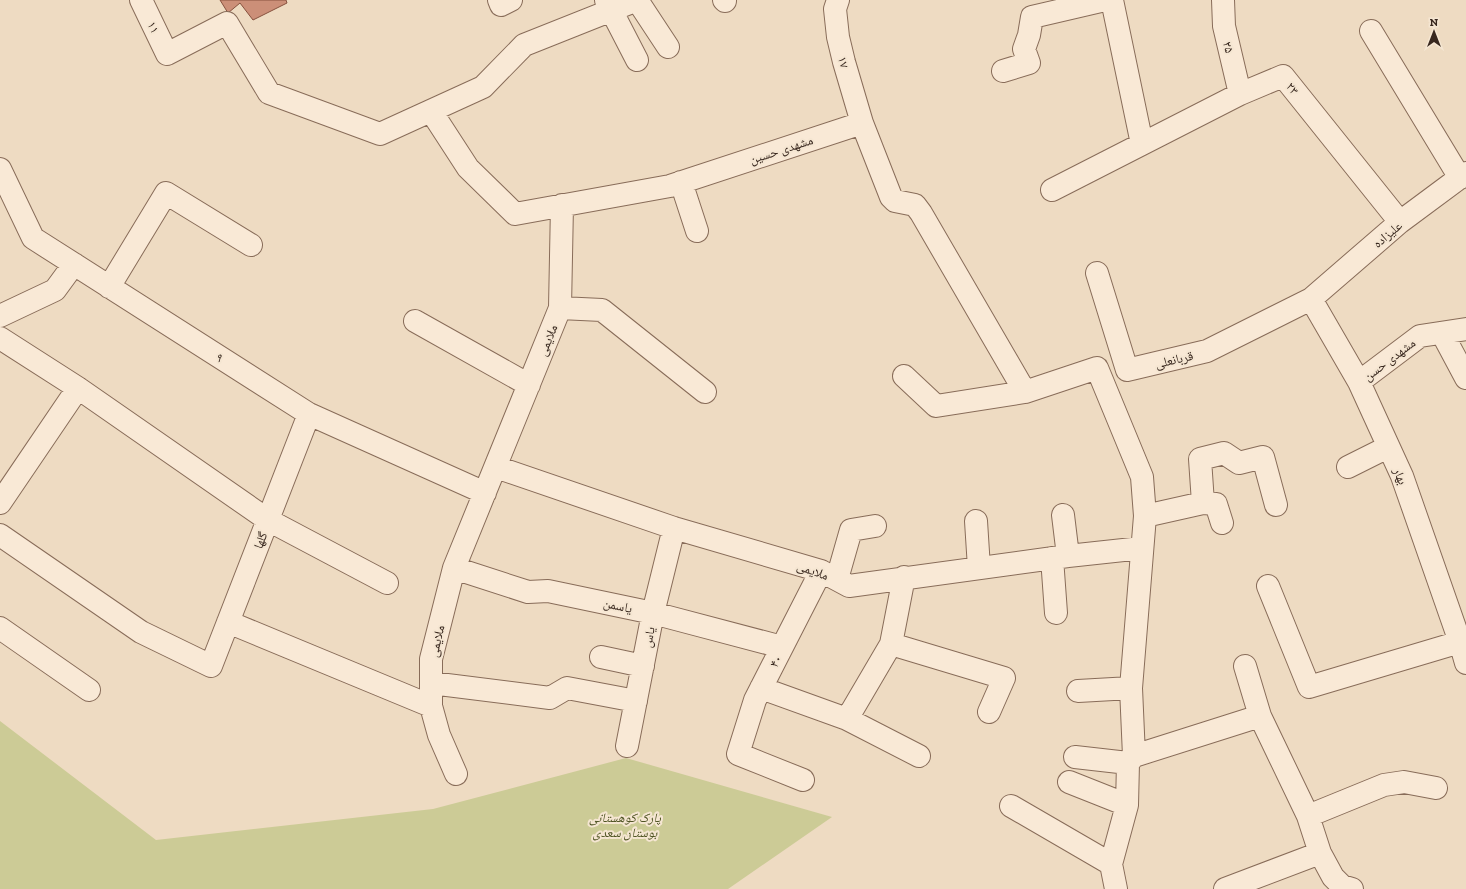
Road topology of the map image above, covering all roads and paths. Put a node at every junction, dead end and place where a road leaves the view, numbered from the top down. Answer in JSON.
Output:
{"nodes":[{"id":1,"x":140,"y":0,"type":"edge"},
{"id":2,"x":499,"y":0,"type":"edge"},
{"id":3,"x":511,"y":0,"type":"edge"},
{"id":4,"x":637,"y":0,"type":"edge"},
{"id":5,"x":838,"y":0,"type":"edge"},
{"id":6,"x":1105,"y":0,"type":"edge"},
{"id":7,"x":1112,"y":0,"type":"edge"},
{"id":8,"x":1223,"y":0,"type":"edge"},
{"id":9,"x":608,"y":5,"type":"edge"},
{"id":10,"x":1370,"y":31,"type":"dead end"},
{"id":11,"x":668,"y":47,"type":"dead end"},
{"id":12,"x":637,"y":60,"type":"dead end"},
{"id":13,"x":1003,"y":71,"type":"dead end"},
{"id":14,"x":1240,"y":94,"type":"junction"},
{"id":15,"x":431,"y":111,"type":"junction"},
{"id":16,"x":862,"y":123,"type":"junction"},
{"id":17,"x":1142,"y":144,"type":"junction"},
{"id":18,"x":0,"y":169,"type":"edge"},
{"id":19,"x":1463,"y":176,"type":"edge"},
{"id":20,"x":681,"y":182,"type":"junction"},
{"id":21,"x":1052,"y":190,"type":"dead end"},
{"id":22,"x":562,"y":205,"type":"junction"},
{"id":23,"x":1400,"y":222,"type":"junction"},
{"id":24,"x":697,"y":231,"type":"dead end"},
{"id":25,"x":251,"y":245,"type":"dead end"},
{"id":26,"x":74,"y":264,"type":"junction"},
{"id":27,"x":1097,"y":273,"type":"dead end"},
{"id":28,"x":109,"y":287,"type":"junction"},
{"id":29,"x":1311,"y":299,"type":"junction"},
{"id":30,"x":560,"y":308,"type":"junction"},
{"id":31,"x":0,"y":316,"type":"edge"},
{"id":32,"x":415,"y":321,"type":"dead end"},
{"id":33,"x":1466,"y":329,"type":"edge"},
{"id":34,"x":1442,"y":333,"type":"junction"},
{"id":35,"x":0,"y":338,"type":"edge"},
{"id":36,"x":904,"y":376,"type":"dead end"},
{"id":37,"x":1466,"y":378,"type":"edge"},
{"id":38,"x":1359,"y":382,"type":"junction"},
{"id":39,"x":529,"y":386,"type":"junction"},
{"id":40,"x":78,"y":388,"type":"junction"},
{"id":41,"x":705,"y":392,"type":"dead end"},
{"id":42,"x":1025,"y":392,"type":"junction"},
{"id":43,"x":309,"y":414,"type":"junction"},
{"id":44,"x":1388,"y":447,"type":"junction"},
{"id":45,"x":496,"y":467,"type":"junction"},
{"id":46,"x":1348,"y":467,"type":"dead end"},
{"id":47,"x":485,"y":493,"type":"junction"},
{"id":48,"x":0,"y":503,"type":"edge"},
{"id":49,"x":1203,"y":503,"type":"junction"},
{"id":50,"x":1276,"y":505,"type":"dead end"},
{"id":51,"x":1063,"y":516,"type":"dead end"},
{"id":52,"x":1145,"y":516,"type":"junction"},
{"id":53,"x":268,"y":520,"type":"junction"},
{"id":54,"x":976,"y":521,"type":"dead end"},
{"id":55,"x":1222,"y":523,"type":"dead end"},
{"id":56,"x":875,"y":526,"type":"dead end"},
{"id":57,"x":674,"y":528,"type":"junction"},
{"id":58,"x":0,"y":535,"type":"edge"},
{"id":59,"x":1142,"y":548,"type":"junction"},
{"id":60,"x":1060,"y":557,"type":"junction"},
{"id":61,"x":454,"y":568,"type":"junction"},
{"id":62,"x":979,"y":568,"type":"junction"},
{"id":63,"x":829,"y":575,"type":"junction"},
{"id":64,"x":904,"y":577,"type":"junction"},
{"id":65,"x":387,"y":583,"type":"dead end"},
{"id":66,"x":1268,"y":586,"type":"dead end"},
{"id":67,"x":653,"y":613,"type":"junction"},
{"id":68,"x":1056,"y":613,"type":"dead end"},
{"id":69,"x":228,"y":622,"type":"junction"},
{"id":70,"x":0,"y":628,"type":"edge"},
{"id":71,"x":1460,"y":642,"type":"junction"},
{"id":72,"x":891,"y":644,"type":"junction"},
{"id":73,"x":782,"y":647,"type":"junction"},
{"id":74,"x":601,"y":657,"type":"dead end"},
{"id":75,"x":1466,"y":663,"type":"edge"},
{"id":76,"x":643,"y":666,"type":"junction"},
{"id":77,"x":1245,"y":666,"type":"dead end"},
{"id":78,"x":431,"y":683,"type":"junction"},
{"id":79,"x":761,"y":688,"type":"junction"},
{"id":80,"x":1131,"y":688,"type":"junction"},
{"id":81,"x":89,"y":690,"type":"dead end"},
{"id":82,"x":1078,"y":691,"type":"dead end"},
{"id":83,"x":636,"y":700,"type":"junction"},
{"id":84,"x":431,"y":706,"type":"junction"},
{"id":85,"x":989,"y":712,"type":"dead end"},
{"id":86,"x":1260,"y":716,"type":"junction"},
{"id":87,"x":847,"y":719,"type":"junction"},
{"id":88,"x":627,"y":746,"type":"dead end"},
{"id":89,"x":919,"y":756,"type":"dead end"},
{"id":90,"x":1075,"y":757,"type":"dead end"},
{"id":91,"x":1131,"y":759,"type":"junction"},
{"id":92,"x":456,"y":774,"type":"dead end"},
{"id":93,"x":803,"y":780,"type":"dead end"},
{"id":94,"x":1069,"y":782,"type":"dead end"},
{"id":95,"x":1436,"y":788,"type":"dead end"},
{"id":96,"x":1127,"y":805,"type":"junction"},
{"id":97,"x":1011,"y":806,"type":"dead end"},
{"id":98,"x":1308,"y":816,"type":"junction"},
{"id":99,"x":1320,"y":853,"type":"junction"},
{"id":100,"x":1111,"y":864,"type":"junction"},
{"id":101,"x":1345,"y":888,"type":"edge"},
{"id":102,"x":1116,"y":889,"type":"edge"},
{"id":103,"x":1225,"y":889,"type":"edge"}],
"edges":[{"from":1,"to":15,"type":"street","name":"۱۱"},
{"from":2,"to":3,"type":"street"},
{"from":4,"to":9,"type":"street"},
{"from":4,"to":11,"type":"street"},
{"from":5,"to":16,"type":"street","name":"۱۷"},
{"from":6,"to":13,"type":"street"},
{"from":7,"to":17,"type":"street"},
{"from":8,"to":14,"type":"street","name":"۲۵"},
{"from":9,"to":12,"type":"street"},
{"from":9,"to":15,"type":"street"},
{"from":10,"to":19,"type":"street"},
{"from":14,"to":17,"type":"street","name":"۲۳"},
{"from":14,"to":23,"type":"street","name":"۲۳"},
{"from":15,"to":22,"type":"street","name":"مشهدی حسین"},
{"from":16,"to":20,"type":"street","name":"مشهدی حسین"},
{"from":16,"to":42,"type":"street"},
{"from":17,"to":21,"type":"street","name":"۲۳"},
{"from":18,"to":26,"type":"street","name":"۹"},
{"from":19,"to":23,"type":"street","name":"علیزاده"},
{"from":20,"to":22,"type":"street","name":"مشهدی حسین"},
{"from":20,"to":24,"type":"street"},
{"from":22,"to":30,"type":"street","name":"ملایمی"},
{"from":23,"to":29,"type":"street","name":"علیزاده"},
{"from":25,"to":28,"type":"street"},
{"from":26,"to":28,"type":"street","name":"۹"},
{"from":26,"to":31,"type":"street"},
{"from":27,"to":29,"type":"street","name":"قربانعلی"},
{"from":28,"to":43,"type":"street","name":"۹"},
{"from":29,"to":38,"type":"street","name":"بهار"},
{"from":30,"to":39,"type":"street","name":"ملایمی"},
{"from":30,"to":41,"type":"street"},
{"from":32,"to":39,"type":"street"},
{"from":33,"to":34,"type":"street","name":"مشهدی حسن"},
{"from":34,"to":37,"type":"street"},
{"from":34,"to":38,"type":"street","name":"مشهدی حسن"},
{"from":35,"to":40,"type":"street"},
{"from":36,"to":42,"type":"street"},
{"from":38,"to":44,"type":"street","name":"بهار"},
{"from":39,"to":45,"type":"street","name":"ملایمی"},
{"from":40,"to":48,"type":"street"},
{"from":40,"to":53,"type":"street"},
{"from":42,"to":52,"type":"street"},
{"from":43,"to":47,"type":"street","name":"۹"},
{"from":43,"to":53,"type":"street","name":"گلها"},
{"from":44,"to":46,"type":"street"},
{"from":44,"to":71,"type":"street","name":"بهار"},
{"from":45,"to":47,"type":"street","name":"ملایمی"},
{"from":45,"to":57,"type":"street","name":"ملایمی"},
{"from":47,"to":61,"type":"street","name":"ملایمی"},
{"from":49,"to":50,"type":"street"},
{"from":49,"to":52,"type":"street"},
{"from":49,"to":55,"type":"street"},
{"from":51,"to":60,"type":"street"},
{"from":52,"to":59,"type":"street"},
{"from":53,"to":65,"type":"street"},
{"from":53,"to":69,"type":"street","name":"گلها"},
{"from":54,"to":62,"type":"street"},
{"from":56,"to":63,"type":"street","name":"۴۰"},
{"from":57,"to":63,"type":"street","name":"ملایمی"},
{"from":57,"to":67,"type":"street","name":"یاس"},
{"from":58,"to":69,"type":"street","name":"گلها"},
{"from":59,"to":60,"type":"street","name":"ملایمی"},
{"from":59,"to":80,"type":"street"},
{"from":60,"to":62,"type":"street","name":"ملایمی"},
{"from":60,"to":68,"type":"street"},
{"from":61,"to":67,"type":"street","name":"یاسمن"},
{"from":61,"to":78,"type":"street","name":"ملایمی"},
{"from":62,"to":64,"type":"street","name":"ملایمی"},
{"from":63,"to":64,"type":"street","name":"ملایمی"},
{"from":63,"to":73,"type":"street","name":"۴۰"},
{"from":64,"to":72,"type":"street"},
{"from":66,"to":71,"type":"street"},
{"from":67,"to":73,"type":"street","name":"یاسمن"},
{"from":67,"to":76,"type":"street","name":"یاس"},
{"from":69,"to":84,"type":"street"},
{"from":70,"to":81,"type":"street"},
{"from":71,"to":75,"type":"street","name":"بهار"},
{"from":72,"to":85,"type":"street"},
{"from":72,"to":87,"type":"street"},
{"from":73,"to":79,"type":"street","name":"۴۰"},
{"from":74,"to":76,"type":"street"},
{"from":76,"to":83,"type":"street","name":"یاس"},
{"from":77,"to":86,"type":"street"},
{"from":78,"to":83,"type":"street"},
{"from":78,"to":84,"type":"street","name":"ملایمی"},
{"from":79,"to":87,"type":"street"},
{"from":79,"to":93,"type":"street","name":"۴۰"},
{"from":80,"to":82,"type":"street"},
{"from":80,"to":91,"type":"street"},
{"from":83,"to":88,"type":"street","name":"یاس"},
{"from":84,"to":92,"type":"street","name":"ملایمی"},
{"from":86,"to":91,"type":"street"},
{"from":86,"to":98,"type":"street"},
{"from":87,"to":89,"type":"street"},
{"from":90,"to":91,"type":"street"},
{"from":91,"to":96,"type":"street"},
{"from":94,"to":96,"type":"street"},
{"from":95,"to":98,"type":"street"},
{"from":96,"to":100,"type":"street"},
{"from":97,"to":100,"type":"street"},
{"from":98,"to":99,"type":"street"},
{"from":99,"to":101,"type":"street"},
{"from":99,"to":103,"type":"street"},
{"from":100,"to":102,"type":"street"}]}
